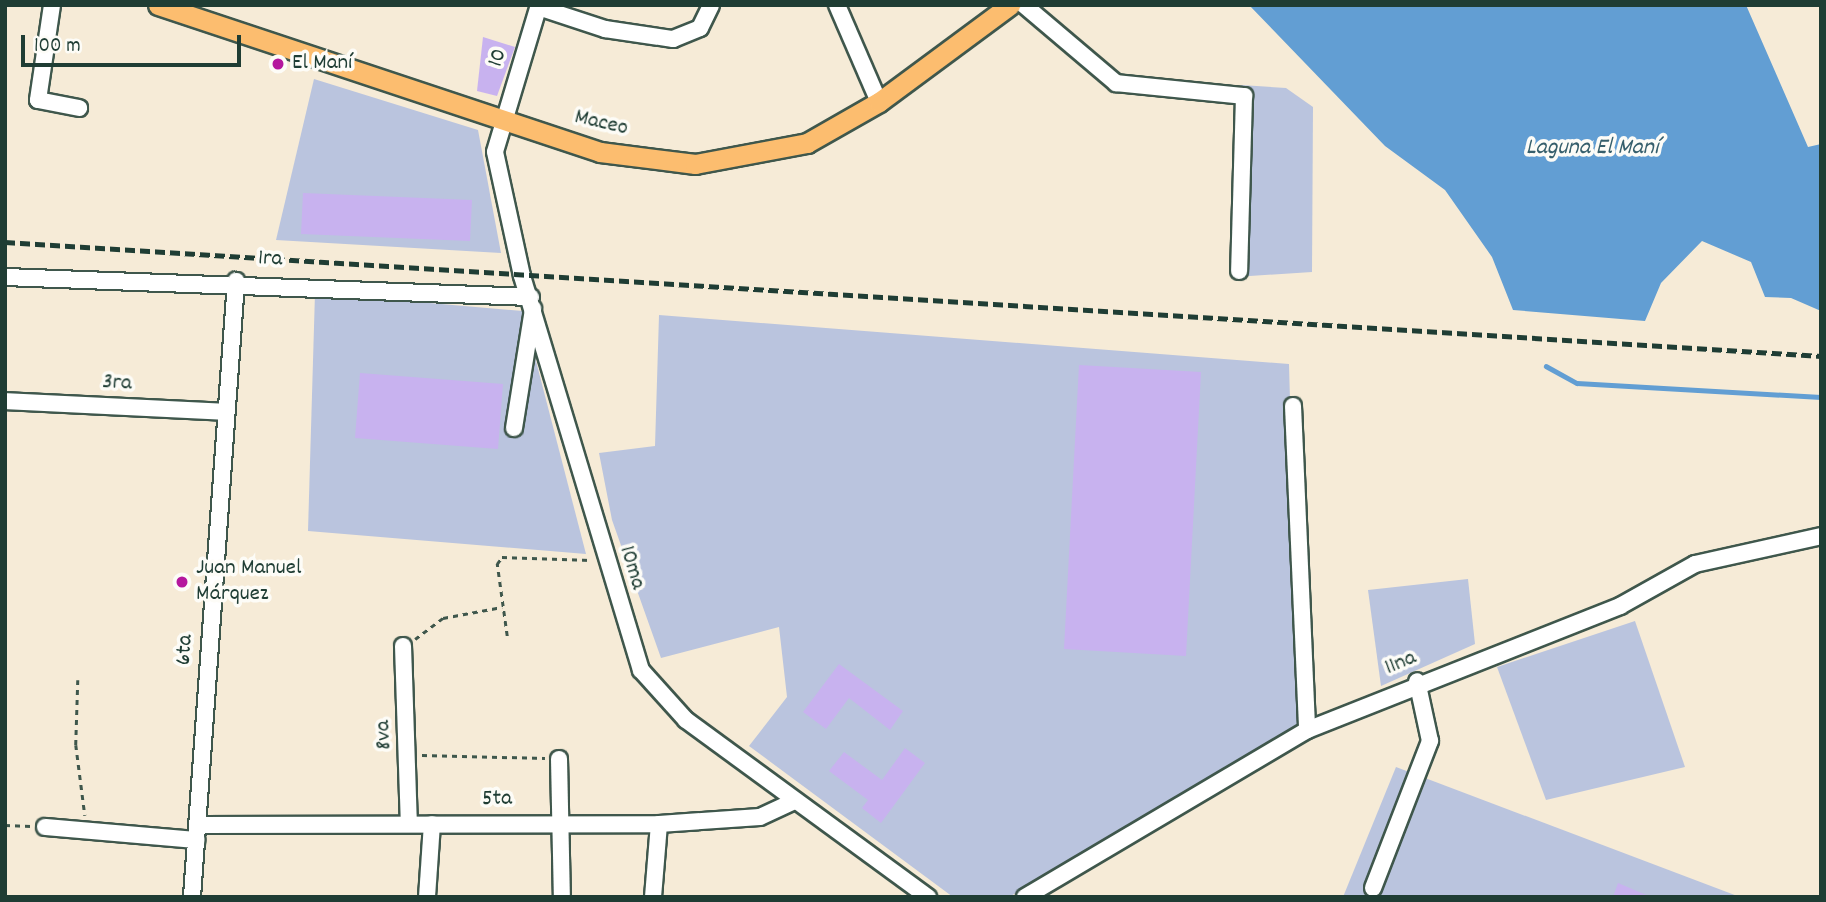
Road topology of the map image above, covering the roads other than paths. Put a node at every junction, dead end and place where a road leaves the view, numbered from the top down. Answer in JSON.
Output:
{"nodes":[{"id":1,"x":52,"y":5,"type":"edge"},
{"id":2,"x":158,"y":5,"type":"edge"},
{"id":3,"x":711,"y":5,"type":"edge"},
{"id":4,"x":837,"y":5,"type":"edge"},
{"id":5,"x":1010,"y":5,"type":"edge"},
{"id":6,"x":1024,"y":5,"type":"edge"},
{"id":7,"x":538,"y":6,"type":"edge"},
{"id":8,"x":879,"y":102,"type":"junction"},
{"id":9,"x":79,"y":108,"type":"dead end"},
{"id":10,"x":503,"y":123,"type":"junction"},
{"id":11,"x":1239,"y":271,"type":"dead end"},
{"id":12,"x":5,"y":276,"type":"edge"},
{"id":13,"x":236,"y":281,"type":"junction"},
{"id":14,"x":533,"y":302,"type":"junction"},
{"id":15,"x":5,"y":401,"type":"edge"},
{"id":16,"x":1293,"y":406,"type":"dead end"},
{"id":17,"x":226,"y":412,"type":"junction"},
{"id":18,"x":514,"y":428,"type":"dead end"},
{"id":19,"x":1821,"y":536,"type":"edge"},
{"id":20,"x":403,"y":646,"type":"road end"},
{"id":21,"x":1417,"y":681,"type":"junction"},
{"id":22,"x":1307,"y":730,"type":"junction"},
{"id":23,"x":559,"y":759,"type":"road end"},
{"id":24,"x":794,"y":801,"type":"junction"},
{"id":25,"x":559,"y":822,"type":"junction"},
{"id":26,"x":409,"y":823,"type":"junction"},
{"id":27,"x":432,"y":824,"type":"junction"},
{"id":28,"x":659,"y":824,"type":"junction"},
{"id":29,"x":45,"y":827,"type":"road end"},
{"id":30,"x":196,"y":832,"type":"junction"},
{"id":31,"x":1373,"y":888,"type":"dead end"},
{"id":32,"x":192,"y":897,"type":"edge"},
{"id":33,"x":427,"y":897,"type":"edge"},
{"id":34,"x":562,"y":897,"type":"edge"},
{"id":35,"x":653,"y":897,"type":"edge"},
{"id":36,"x":928,"y":897,"type":"edge"},
{"id":37,"x":1025,"y":897,"type":"edge"}],
"edges":[{"from":1,"to":9,"type":"street"},
{"from":2,"to":10,"type":"main road","name":"Maceo"},
{"from":3,"to":7,"type":"street"},
{"from":4,"to":8,"type":"street"},
{"from":5,"to":8,"type":"main road","name":"Maceo"},
{"from":6,"to":11,"type":"street"},
{"from":7,"to":10,"type":"street","name":"10"},
{"from":8,"to":10,"type":"main road","name":"Maceo"},
{"from":10,"to":14,"type":"street","name":"10ma"},
{"from":12,"to":13,"type":"street","name":"1ra"},
{"from":13,"to":14,"type":"street","name":"1ra"},
{"from":13,"to":17,"type":"street","name":"6ta"},
{"from":14,"to":18,"type":"street"},
{"from":14,"to":24,"type":"street","name":"10ma"},
{"from":15,"to":17,"type":"street","name":"3ra"},
{"from":16,"to":22,"type":"street"},
{"from":17,"to":30,"type":"street","name":"6ta"},
{"from":19,"to":21,"type":"street","name":"11na"},
{"from":20,"to":26,"type":"street","name":"8va"},
{"from":21,"to":22,"type":"street","name":"11na"},
{"from":21,"to":31,"type":"street"},
{"from":22,"to":37,"type":"street","name":"11na"},
{"from":23,"to":25,"type":"street"},
{"from":24,"to":28,"type":"street","name":"5ta"},
{"from":24,"to":36,"type":"street","name":"10ma"},
{"from":25,"to":27,"type":"street","name":"5ta"},
{"from":25,"to":28,"type":"street","name":"5ta"},
{"from":25,"to":34,"type":"street"},
{"from":26,"to":27,"type":"street","name":"5ta"},
{"from":26,"to":30,"type":"street","name":"5ta"},
{"from":27,"to":33,"type":"street"},
{"from":28,"to":35,"type":"street"},
{"from":29,"to":30,"type":"street","name":"5ta"},
{"from":30,"to":32,"type":"street","name":"6ta"}]}
